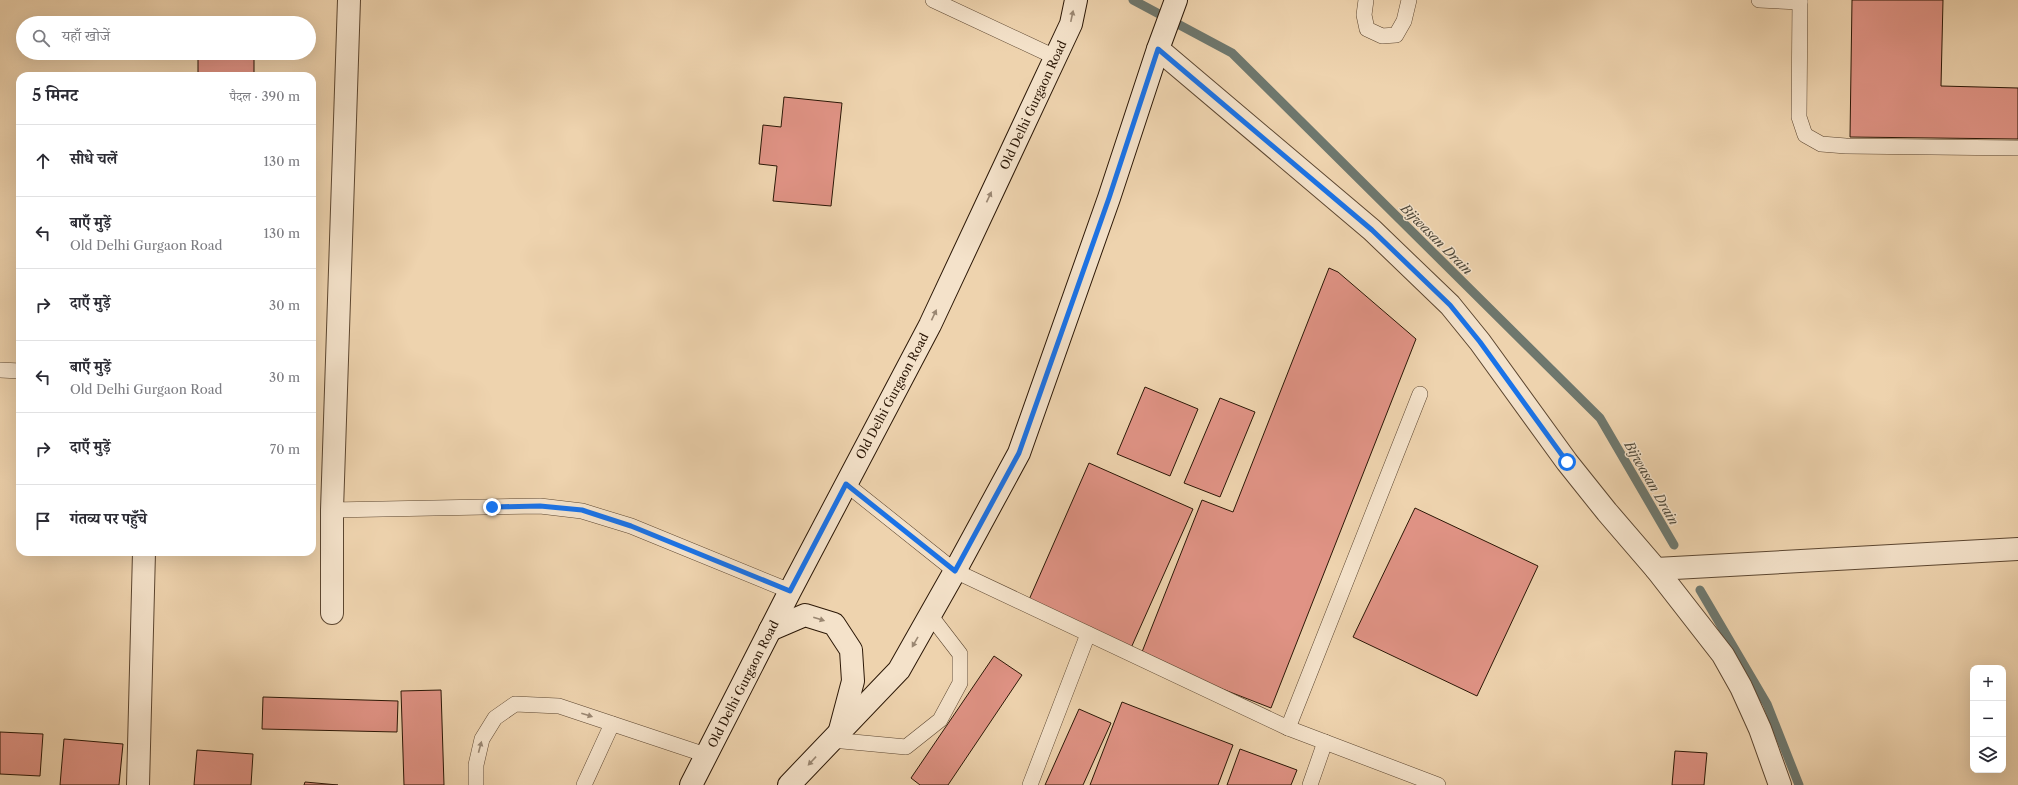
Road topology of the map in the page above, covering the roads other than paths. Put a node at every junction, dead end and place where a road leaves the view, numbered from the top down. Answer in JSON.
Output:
{"nodes":[{"id":1,"x":349,"y":0,"type":"edge"},
{"id":2,"x":933,"y":0,"type":"edge"},
{"id":3,"x":1076,"y":0,"type":"edge"},
{"id":4,"x":1176,"y":0,"type":"edge"},
{"id":5,"x":1366,"y":0,"type":"edge"},
{"id":6,"x":1409,"y":0,"type":"edge"},
{"id":7,"x":1759,"y":0,"type":"edge"},
{"id":8,"x":1800,"y":1,"type":"edge"},
{"id":9,"x":1161,"y":40,"type":"junction"},
{"id":10,"x":1055,"y":56,"type":"junction"},
{"id":11,"x":2018,"y":148,"type":"edge"},
{"id":12,"x":0,"y":370,"type":"edge"},
{"id":13,"x":16,"y":371,"type":"edge"},
{"id":14,"x":1420,"y":394,"type":"dead end"},
{"id":15,"x":846,"y":484,"type":"junction"},
{"id":16,"x":332,"y":510,"type":"junction"},
{"id":17,"x":2018,"y":550,"type":"edge"},
{"id":18,"x":144,"y":556,"type":"edge"},
{"id":19,"x":1656,"y":569,"type":"junction"},
{"id":20,"x":955,"y":571,"type":"junction"},
{"id":21,"x":790,"y":591,"type":"junction"},
{"id":22,"x":332,"y":613,"type":"dead end"},
{"id":23,"x":930,"y":615,"type":"junction"},
{"id":24,"x":770,"y":630,"type":"junction"},
{"id":25,"x":1088,"y":634,"type":"junction"},
{"id":26,"x":612,"y":724,"type":"junction"},
{"id":27,"x":1288,"y":728,"type":"junction"},
{"id":28,"x":836,"y":736,"type":"junction"},
{"id":29,"x":1325,"y":742,"type":"junction"},
{"id":30,"x":706,"y":755,"type":"junction"},
{"id":31,"x":138,"y":785,"type":"edge"},
{"id":32,"x":476,"y":785,"type":"edge"},
{"id":33,"x":584,"y":785,"type":"edge"},
{"id":34,"x":691,"y":785,"type":"edge"},
{"id":35,"x":789,"y":785,"type":"edge"},
{"id":36,"x":1030,"y":785,"type":"edge"},
{"id":37,"x":1310,"y":785,"type":"edge"},
{"id":38,"x":1438,"y":785,"type":"edge"},
{"id":39,"x":1780,"y":785,"type":"edge"}],
"edges":[{"from":1,"to":16,"type":"street"},
{"from":2,"to":10,"type":"lane"},
{"from":10,"to":3,"type":"street","name":"Old Delhi Gurgaon Road","one_way":true},
{"from":4,"to":9,"type":"street"},
{"from":5,"to":6,"type":"lane"},
{"from":7,"to":8,"type":"lane"},
{"from":8,"to":11,"type":"lane"},
{"from":9,"to":19,"type":"street"},
{"from":9,"to":20,"type":"street"},
{"from":15,"to":10,"type":"street","name":"Old Delhi Gurgaon Road","one_way":true},
{"from":12,"to":13,"type":"lane"},
{"from":14,"to":27,"type":"lane"},
{"from":15,"to":20,"type":"lane"},
{"from":15,"to":21,"type":"street","name":"Old Delhi Gurgaon Road"},
{"from":16,"to":21,"type":"lane"},
{"from":16,"to":22,"type":"street"},
{"from":17,"to":19,"type":"street"},
{"from":18,"to":31,"type":"street"},
{"from":19,"to":39,"type":"street"},
{"from":20,"to":23,"type":"street"},
{"from":20,"to":25,"type":"lane"},
{"from":21,"to":24,"type":"street","name":"Old Delhi Gurgaon Road"},
{"from":23,"to":28,"type":"street","one_way":true},
{"from":23,"to":28,"type":"lane"},
{"from":24,"to":28,"type":"street","one_way":true},
{"from":24,"to":30,"type":"street","name":"Old Delhi Gurgaon Road"},
{"from":25,"to":27,"type":"lane"},
{"from":25,"to":36,"type":"lane"},
{"from":26,"to":30,"type":"lane"},
{"from":32,"to":26,"type":"lane","one_way":true},
{"from":26,"to":33,"type":"lane"},
{"from":27,"to":29,"type":"lane"},
{"from":28,"to":35,"type":"street","one_way":true},
{"from":29,"to":37,"type":"lane"},
{"from":29,"to":38,"type":"lane"},
{"from":30,"to":34,"type":"street","name":"Old Delhi Gurgaon Road"}]}
